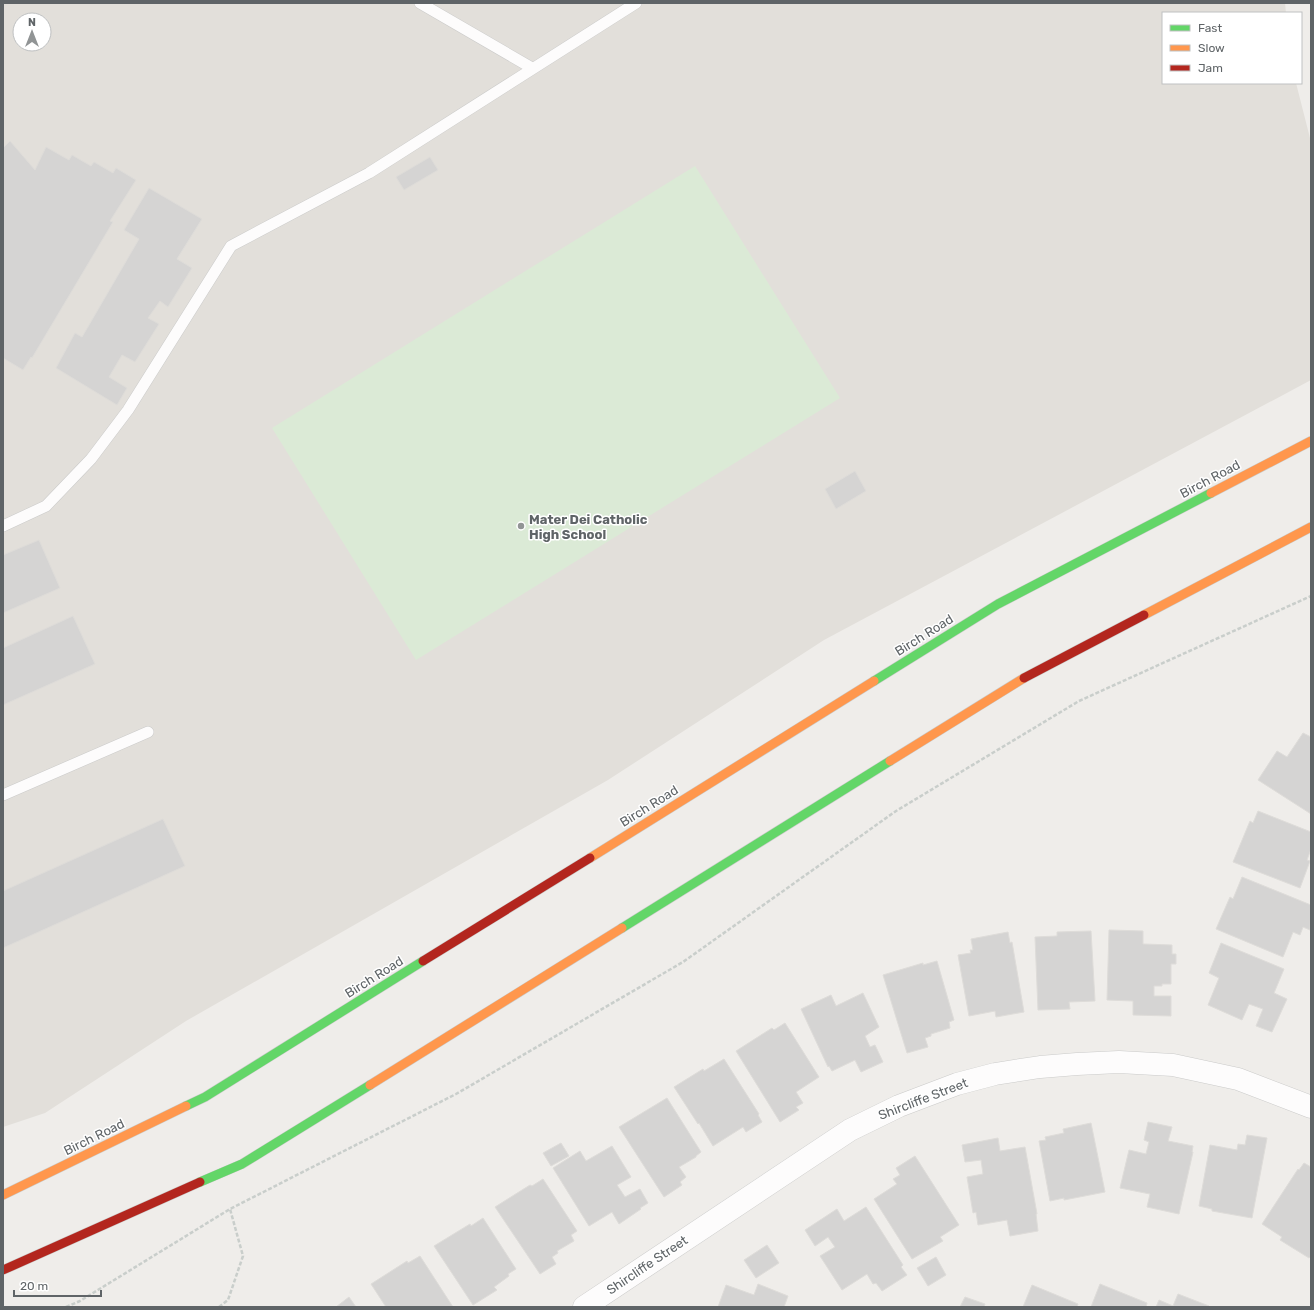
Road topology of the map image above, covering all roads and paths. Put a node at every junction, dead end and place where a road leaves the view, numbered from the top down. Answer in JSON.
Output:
{"nodes":[{"id":1,"x":420,"y":3,"type":"edge"},
{"id":2,"x":636,"y":3,"type":"edge"},
{"id":3,"x":532,"y":68,"type":"junction"},
{"id":4,"x":1311,"y":441,"type":"edge"},
{"id":5,"x":3,"y":526,"type":"edge"},
{"id":6,"x":1311,"y":527,"type":"edge"},
{"id":7,"x":1311,"y":596,"type":"edge"},
{"id":8,"x":148,"y":732,"type":"dead end"},
{"id":9,"x":3,"y":795,"type":"edge"},
{"id":10,"x":1311,"y":1107,"type":"edge"},
{"id":11,"x":3,"y":1195,"type":"edge"},
{"id":12,"x":230,"y":1210,"type":"junction"},
{"id":13,"x":3,"y":1270,"type":"edge"},
{"id":14,"x":66,"y":1307,"type":"edge"},
{"id":15,"x":219,"y":1307,"type":"edge"},
{"id":16,"x":585,"y":1307,"type":"edge"}],
"edges":[{"from":1,"to":3,"type":"lane"},
{"from":2,"to":3,"type":"lane"},
{"from":3,"to":5,"type":"lane"},
{"from":4,"to":11,"type":"main road","name":"Birch Road"},
{"from":6,"to":13,"type":"main road"},
{"from":7,"to":12,"type":"path"},
{"from":8,"to":9,"type":"lane"},
{"from":10,"to":16,"type":"street","name":"Shircliffe Street"},
{"from":12,"to":14,"type":"path"},
{"from":12,"to":15,"type":"path"}]}
